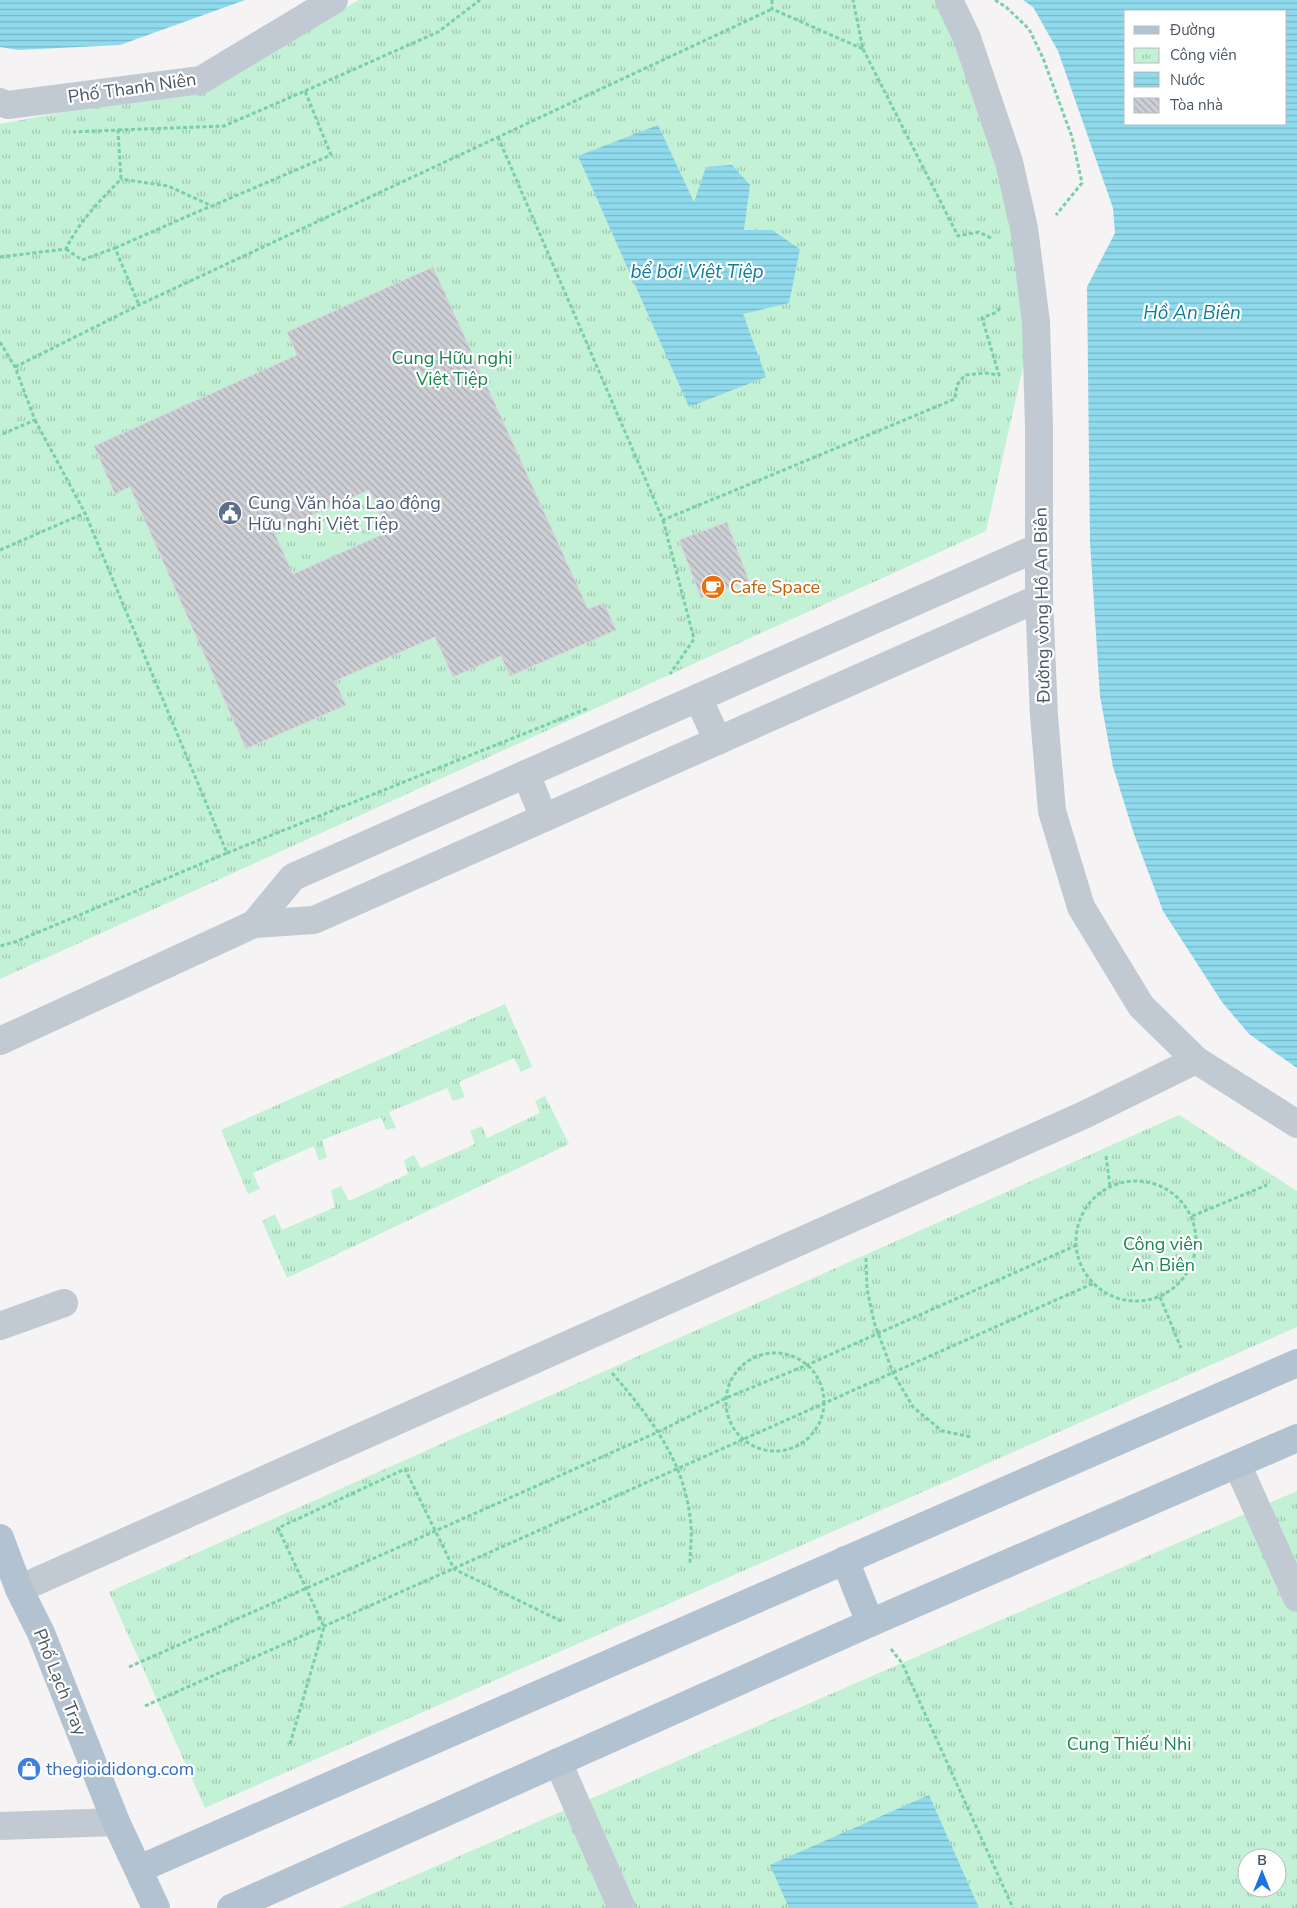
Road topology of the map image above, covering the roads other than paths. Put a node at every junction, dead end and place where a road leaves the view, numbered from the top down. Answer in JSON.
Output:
{"nodes":[{"id":1,"x":334,"y":0,"type":"edge"},
{"id":2,"x":949,"y":0,"type":"edge"},
{"id":3,"x":0,"y":102,"type":"edge"},
{"id":4,"x":1039,"y":547,"type":"junction"},
{"id":5,"x":1039,"y":598,"type":"junction"},
{"id":6,"x":698,"y":698,"type":"junction"},
{"id":7,"x":718,"y":740,"type":"junction"},
{"id":8,"x":526,"y":774,"type":"junction"},
{"id":9,"x":544,"y":818,"type":"junction"},
{"id":10,"x":254,"y":924,"type":"junction"},
{"id":11,"x":0,"y":1041,"type":"edge"},
{"id":12,"x":1196,"y":1060,"type":"junction"},
{"id":13,"x":1297,"y":1124,"type":"edge"},
{"id":14,"x":64,"y":1304,"type":"dead end"},
{"id":15,"x":0,"y":1326,"type":"edge"},
{"id":16,"x":1297,"y":1363,"type":"edge"},
{"id":17,"x":1297,"y":1438,"type":"edge"},
{"id":18,"x":1237,"y":1464,"type":"junction"},
{"id":19,"x":0,"y":1538,"type":"edge"},
{"id":20,"x":845,"y":1560,"type":"junction"},
{"id":21,"x":20,"y":1589,"type":"junction"},
{"id":22,"x":1297,"y":1598,"type":"edge"},
{"id":23,"x":870,"y":1622,"type":"junction"},
{"id":24,"x":558,"y":1762,"type":"junction"},
{"id":25,"x":116,"y":1822,"type":"junction"},
{"id":26,"x":0,"y":1826,"type":"edge"},
{"id":27,"x":139,"y":1869,"type":"junction"},
{"id":28,"x":156,"y":1908,"type":"edge"},
{"id":29,"x":231,"y":1908,"type":"edge"},
{"id":30,"x":622,"y":1908,"type":"edge"}],
"edges":[{"from":1,"to":3,"type":"street","name":"Phố Thanh Niên"},
{"from":2,"to":4,"type":"street","name":"Đường vòng Hồ An Biên"},
{"from":4,"to":5,"type":"street","name":"Đường vòng Hồ An Biên"},
{"from":4,"to":6,"type":"street"},
{"from":5,"to":7,"type":"street"},
{"from":5,"to":12,"type":"street","name":"Đường vòng Hồ An Biên"},
{"from":6,"to":7,"type":"street"},
{"from":6,"to":8,"type":"street"},
{"from":7,"to":9,"type":"street"},
{"from":8,"to":9,"type":"street"},
{"from":8,"to":10,"type":"street"},
{"from":9,"to":10,"type":"street"},
{"from":10,"to":11,"type":"street"},
{"from":12,"to":13,"type":"street","name":"Đường vòng Hồ An Biên"},
{"from":12,"to":21,"type":"street"},
{"from":14,"to":15,"type":"street"},
{"from":16,"to":20,"type":"main road"},
{"from":17,"to":18,"type":"main road"},
{"from":18,"to":22,"type":"street"},
{"from":18,"to":23,"type":"main road"},
{"from":19,"to":21,"type":"main road","name":"Phố Lạch Tray"},
{"from":20,"to":23,"type":"main road"},
{"from":20,"to":27,"type":"main road"},
{"from":21,"to":25,"type":"main road","name":"Phố Lạch Tray"},
{"from":23,"to":24,"type":"main road"},
{"from":24,"to":29,"type":"main road"},
{"from":24,"to":30,"type":"street"},
{"from":25,"to":26,"type":"street"},
{"from":25,"to":27,"type":"main road","name":"Phố Lạch Tray"},
{"from":27,"to":28,"type":"main road","name":"Phố Lạch Tray"}]}
